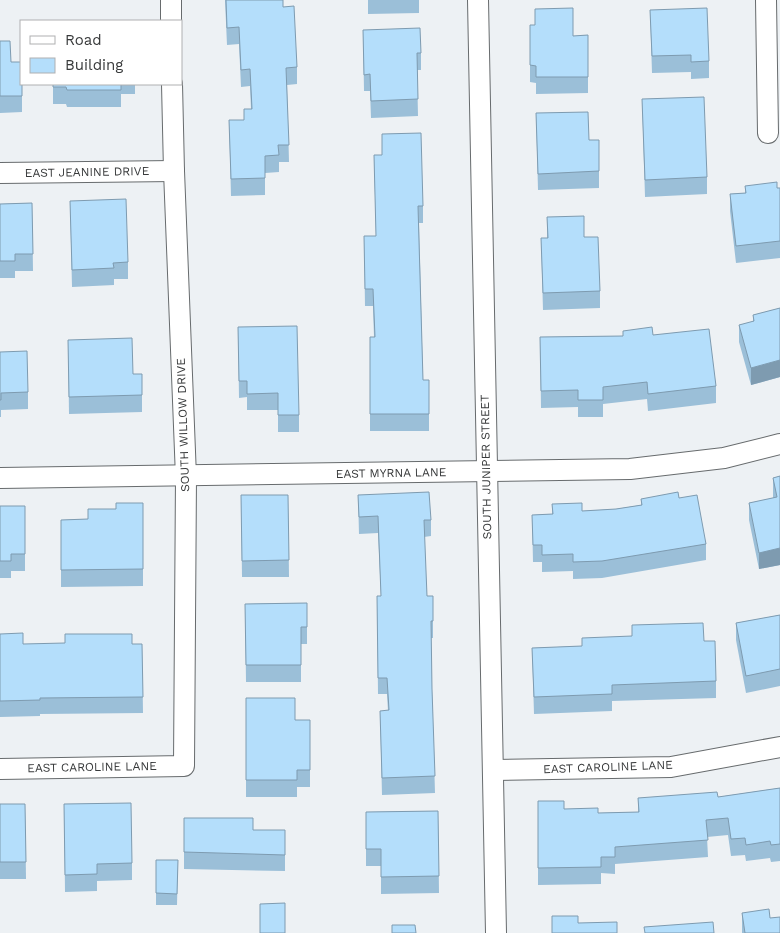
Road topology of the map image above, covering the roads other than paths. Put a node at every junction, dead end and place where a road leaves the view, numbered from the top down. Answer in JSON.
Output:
{"nodes":[{"id":1,"x":171,"y":0,"type":"edge"},
{"id":2,"x":478,"y":0,"type":"edge"},
{"id":3,"x":766,"y":0,"type":"edge"},
{"id":4,"x":171,"y":20,"type":"edge"},
{"id":5,"x":172,"y":85,"type":"edge"},
{"id":6,"x":768,"y":133,"type":"dead end"},
{"id":7,"x":174,"y":172,"type":"junction"},
{"id":8,"x":0,"y":174,"type":"edge"},
{"id":9,"x":780,"y":444,"type":"edge"},
{"id":10,"x":486,"y":472,"type":"junction"},
{"id":11,"x":186,"y":477,"type":"junction"},
{"id":12,"x":0,"y":478,"type":"edge"},
{"id":13,"x":780,"y":746,"type":"edge"},
{"id":14,"x":184,"y":766,"type":"joint"},
{"id":15,"x":0,"y":769,"type":"edge"},
{"id":16,"x":493,"y":770,"type":"junction"},
{"id":17,"x":496,"y":933,"type":"edge"}],
"edges":[{"from":1,"to":4,"type":"street"},
{"from":2,"to":10,"type":"street","name":"SOUTH JUNIPER STREET"},
{"from":3,"to":6,"type":"street"},
{"from":5,"to":7,"type":"street","name":"SOUTH WILLOW DRIVE"},
{"from":7,"to":8,"type":"street","name":"EAST JEANINE DRIVE"},
{"from":7,"to":11,"type":"street","name":"SOUTH WILLOW DRIVE"},
{"from":9,"to":10,"type":"street","name":"EAST MYRNA LANE"},
{"from":10,"to":11,"type":"street","name":"EAST MYRNA LANE"},
{"from":10,"to":16,"type":"street","name":"SOUTH JUNIPER STREET"},
{"from":11,"to":12,"type":"street","name":"EAST MYRNA LANE"},
{"from":11,"to":14,"type":"street","name":"SOUTH WILLOW DRIVE"},
{"from":13,"to":16,"type":"street","name":"EAST CAROLINE LANE"},
{"from":14,"to":15,"type":"street","name":"EAST CAROLINE LANE"},
{"from":16,"to":17,"type":"street","name":"SOUTH JUNIPER STREET"}]}
